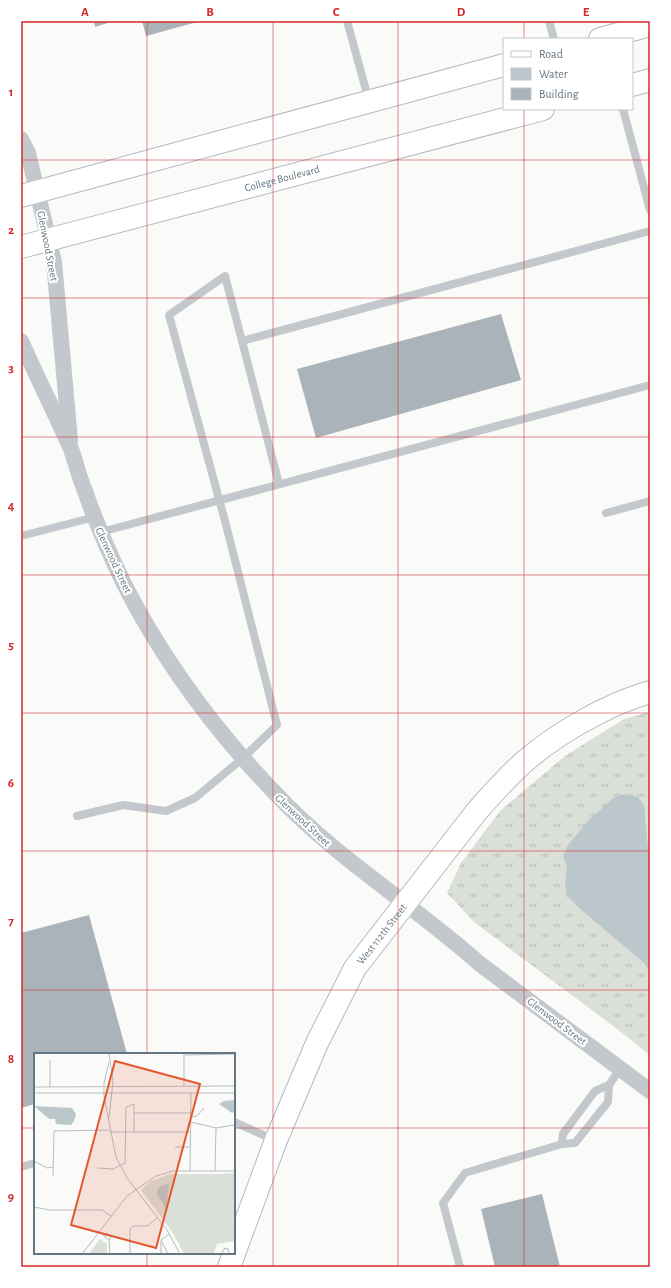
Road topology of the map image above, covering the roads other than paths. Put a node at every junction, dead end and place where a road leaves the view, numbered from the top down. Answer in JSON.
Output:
{"nodes":[{"id":1,"x":347,"y":21,"type":"edge"},
{"id":2,"x":549,"y":21,"type":"edge"},
{"id":3,"x":650,"y":25,"type":"edge"},
{"id":4,"x":554,"y":38,"type":"edge"},
{"id":5,"x":604,"y":38,"type":"edge"},
{"id":6,"x":503,"y":65,"type":"edge"},
{"id":7,"x":650,"y":80,"type":"edge"},
{"id":8,"x":633,"y":85,"type":"edge"},
{"id":9,"x":369,"y":102,"type":"junction"},
{"id":10,"x":539,"y":110,"type":"edge"},
{"id":11,"x":623,"y":110,"type":"edge"},
{"id":12,"x":21,"y":139,"type":"edge"},
{"id":13,"x":29,"y":194,"type":"edge"},
{"id":14,"x":650,"y":210,"type":"edge"},
{"id":15,"x":650,"y":232,"type":"edge"},
{"id":16,"x":48,"y":241,"type":"junction"},
{"id":17,"x":21,"y":247,"type":"edge"},
{"id":18,"x":21,"y":341,"type":"edge"},
{"id":19,"x":242,"y":341,"type":"junction"},
{"id":20,"x":650,"y":385,"type":"edge"},
{"id":21,"x":71,"y":451,"type":"junction"},
{"id":22,"x":279,"y":484,"type":"junction"},
{"id":23,"x":219,"y":500,"type":"junction"},
{"id":24,"x":650,"y":502,"type":"edge"},
{"id":25,"x":606,"y":513,"type":"dead end"},
{"id":26,"x":95,"y":517,"type":"junction"},
{"id":27,"x":101,"y":532,"type":"junction"},
{"id":28,"x":21,"y":536,"type":"edge"},
{"id":29,"x":650,"y":692,"type":"edge"},
{"id":30,"x":243,"y":758,"type":"junction"},
{"id":31,"x":77,"y":816,"type":"dead end"},
{"id":32,"x":405,"y":904,"type":"junction"},
{"id":33,"x":620,"y":1069,"type":"junction"},
{"id":34,"x":609,"y":1085,"type":"junction"},
{"id":35,"x":650,"y":1091,"type":"edge"},
{"id":36,"x":235,"y":1122,"type":"edge"},
{"id":37,"x":276,"y":1140,"type":"junction"},
{"id":38,"x":562,"y":1144,"type":"junction"},
{"id":39,"x":34,"y":1163,"type":"edge"},
{"id":40,"x":21,"y":1167,"type":"edge"},
{"id":41,"x":235,"y":1251,"type":"edge"},
{"id":42,"x":234,"y":1254,"type":"edge"},
{"id":43,"x":229,"y":1267,"type":"edge"},
{"id":44,"x":460,"y":1267,"type":"edge"}],
"edges":[{"from":1,"to":9,"type":"lane"},
{"from":2,"to":4,"type":"lane"},
{"from":3,"to":5,"type":"main road"},
{"from":6,"to":9,"type":"main road"},
{"from":7,"to":8,"type":"main road"},
{"from":9,"to":13,"type":"main road"},
{"from":10,"to":16,"type":"main road","name":"College Boulevard"},
{"from":11,"to":14,"type":"lane"},
{"from":12,"to":13,"type":"street","name":"Glenwood Street"},
{"from":13,"to":16,"type":"street","name":"Glenwood Street"},
{"from":15,"to":19,"type":"lane"},
{"from":16,"to":17,"type":"main road","name":"College Boulevard"},
{"from":16,"to":21,"type":"street","name":"Glenwood Street"},
{"from":18,"to":21,"type":"street","name":"Glenwood Street"},
{"from":19,"to":22,"type":"lane"},
{"from":19,"to":23,"type":"lane"},
{"from":20,"to":22,"type":"lane"},
{"from":21,"to":26,"type":"street","name":"Glenwood Street"},
{"from":22,"to":23,"type":"lane"},
{"from":23,"to":27,"type":"lane"},
{"from":23,"to":30,"type":"lane"},
{"from":24,"to":25,"type":"lane"},
{"from":26,"to":27,"type":"street","name":"Glenwood Street"},
{"from":26,"to":28,"type":"lane"},
{"from":27,"to":30,"type":"street","name":"Glenwood Street"},
{"from":29,"to":32,"type":"main road","name":"West 112th Street"},
{"from":30,"to":31,"type":"lane"},
{"from":30,"to":32,"type":"street","name":"Glenwood Street"},
{"from":32,"to":33,"type":"street","name":"Glenwood Street"},
{"from":32,"to":37,"type":"main road","name":"West 112th Street"},
{"from":33,"to":34,"type":"lane"},
{"from":33,"to":35,"type":"street","name":"Glenwood Street"},
{"from":34,"to":38,"type":"lane"},
{"from":34,"to":38,"type":"lane"},
{"from":36,"to":37,"type":"lane"},
{"from":37,"to":41,"type":"main road","name":"West 112th Street"},
{"from":38,"to":44,"type":"lane"},
{"from":39,"to":40,"type":"lane"},
{"from":42,"to":43,"type":"main road","name":"West 112th Street"}]}
